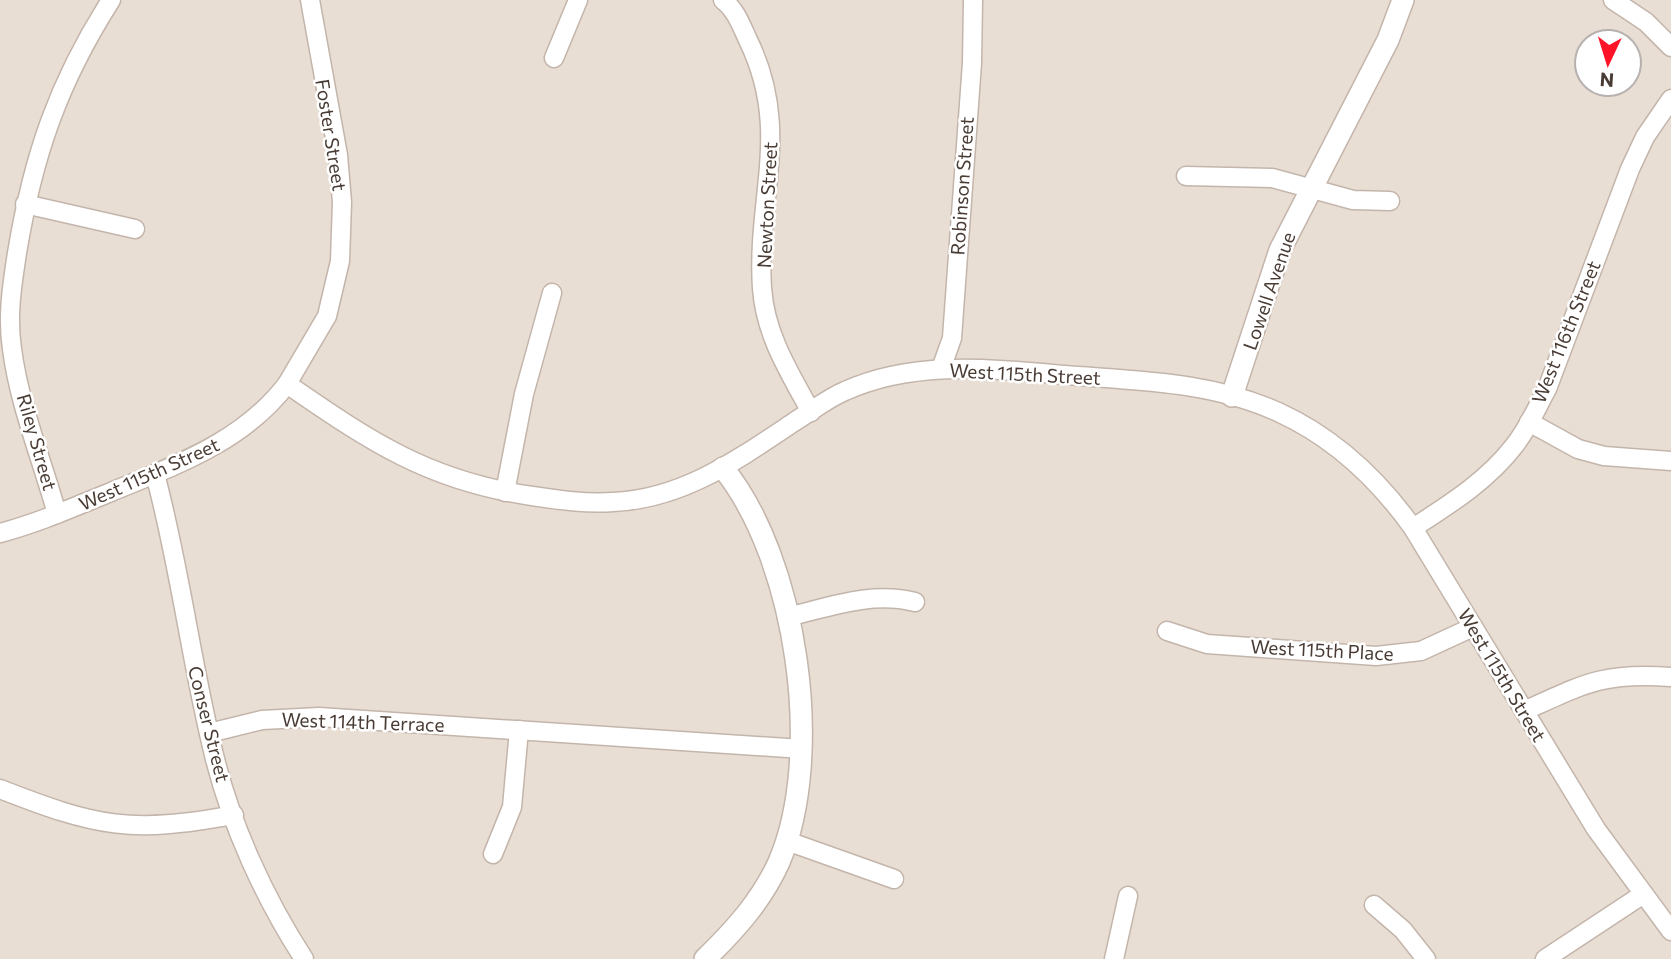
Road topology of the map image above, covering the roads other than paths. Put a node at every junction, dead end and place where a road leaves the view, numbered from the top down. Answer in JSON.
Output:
{"nodes":[{"id":1,"x":111,"y":0,"type":"edge"},
{"id":2,"x":310,"y":0,"type":"edge"},
{"id":3,"x":578,"y":0,"type":"edge"},
{"id":4,"x":723,"y":0,"type":"edge"},
{"id":5,"x":973,"y":0,"type":"edge"},
{"id":6,"x":1403,"y":0,"type":"edge"},
{"id":7,"x":1614,"y":0,"type":"edge"},
{"id":8,"x":1671,"y":47,"type":"edge"},
{"id":9,"x":554,"y":58,"type":"dead end"},
{"id":10,"x":1671,"y":99,"type":"edge"},
{"id":11,"x":1186,"y":176,"type":"dead end"},
{"id":12,"x":1311,"y":188,"type":"junction"},
{"id":13,"x":1390,"y":201,"type":"dead end"},
{"id":14,"x":25,"y":204,"type":"junction"},
{"id":15,"x":135,"y":229,"type":"dead end"},
{"id":16,"x":552,"y":293,"type":"dead end"},
{"id":17,"x":940,"y":369,"type":"junction"},
{"id":18,"x":288,"y":384,"type":"junction"},
{"id":19,"x":1232,"y":396,"type":"junction"},
{"id":20,"x":811,"y":412,"type":"junction"},
{"id":21,"x":1529,"y":422,"type":"junction"},
{"id":22,"x":1671,"y":461,"type":"edge"},
{"id":23,"x":723,"y":468,"type":"junction"},
{"id":24,"x":155,"y":474,"type":"junction"},
{"id":25,"x":505,"y":492,"type":"junction"},
{"id":26,"x":57,"y":514,"type":"junction"},
{"id":27,"x":1413,"y":528,"type":"junction"},
{"id":28,"x":0,"y":533,"type":"edge"},
{"id":29,"x":915,"y":602,"type":"dead end"},
{"id":30,"x":787,"y":617,"type":"junction"},
{"id":31,"x":1473,"y":627,"type":"junction"},
{"id":32,"x":1167,"y":631,"type":"dead end"},
{"id":33,"x":1671,"y":677,"type":"edge"},
{"id":34,"x":1524,"y":711,"type":"junction"},
{"id":35,"x":519,"y":730,"type":"junction"},
{"id":36,"x":209,"y":733,"type":"junction"},
{"id":37,"x":802,"y":749,"type":"junction"},
{"id":38,"x":0,"y":789,"type":"edge"},
{"id":39,"x":234,"y":815,"type":"junction"},
{"id":40,"x":787,"y":841,"type":"junction"},
{"id":41,"x":493,"y":854,"type":"dead end"},
{"id":42,"x":894,"y":879,"type":"dead end"},
{"id":43,"x":1642,"y":895,"type":"junction"},
{"id":44,"x":1128,"y":897,"type":"dead end"},
{"id":45,"x":1374,"y":905,"type":"dead end"},
{"id":46,"x":1671,"y":931,"type":"edge"},
{"id":47,"x":304,"y":959,"type":"edge"},
{"id":48,"x":705,"y":959,"type":"edge"},
{"id":49,"x":1114,"y":959,"type":"edge"},
{"id":50,"x":1426,"y":959,"type":"edge"},
{"id":51,"x":1545,"y":959,"type":"edge"}],
"edges":[{"from":1,"to":14,"type":"street","name":"Riley Street"},
{"from":2,"to":18,"type":"street","name":"Foster Street"},
{"from":3,"to":9,"type":"street"},
{"from":4,"to":20,"type":"street","name":"Newton Street"},
{"from":5,"to":17,"type":"street","name":"Robinson Street"},
{"from":6,"to":12,"type":"street","name":"Lowell Avenue"},
{"from":7,"to":8,"type":"street"},
{"from":10,"to":21,"type":"street","name":"West 116th Street"},
{"from":11,"to":12,"type":"street"},
{"from":12,"to":13,"type":"street"},
{"from":12,"to":19,"type":"street","name":"Lowell Avenue"},
{"from":14,"to":15,"type":"street"},
{"from":14,"to":26,"type":"street","name":"Riley Street"},
{"from":16,"to":25,"type":"street"},
{"from":17,"to":19,"type":"street","name":"West 115th Street"},
{"from":17,"to":20,"type":"street","name":"West 115th Street"},
{"from":18,"to":24,"type":"street","name":"West 115th Street"},
{"from":18,"to":25,"type":"street","name":"West 115th Street"},
{"from":19,"to":27,"type":"street","name":"West 115th Street"},
{"from":20,"to":23,"type":"street","name":"West 115th Street"},
{"from":21,"to":22,"type":"street"},
{"from":21,"to":27,"type":"street","name":"West 116th Street"},
{"from":23,"to":25,"type":"street","name":"West 115th Street"},
{"from":23,"to":30,"type":"street"},
{"from":24,"to":26,"type":"street","name":"West 115th Street"},
{"from":24,"to":36,"type":"street","name":"Conser Street"},
{"from":26,"to":28,"type":"street","name":"West 115th Street"},
{"from":27,"to":31,"type":"street","name":"West 115th Street"},
{"from":29,"to":30,"type":"street"},
{"from":30,"to":37,"type":"street"},
{"from":31,"to":32,"type":"street","name":"West 115th Place"},
{"from":31,"to":34,"type":"street","name":"West 115th Street"},
{"from":33,"to":34,"type":"street"},
{"from":34,"to":43,"type":"street","name":"West 115th Street"},
{"from":35,"to":36,"type":"street","name":"West 114th Terrace"},
{"from":35,"to":37,"type":"street","name":"West 114th Terrace"},
{"from":35,"to":41,"type":"street"},
{"from":36,"to":39,"type":"street","name":"Conser Street"},
{"from":37,"to":40,"type":"street"},
{"from":38,"to":39,"type":"street"},
{"from":39,"to":47,"type":"street","name":"Conser Street"},
{"from":40,"to":42,"type":"street"},
{"from":40,"to":48,"type":"street"},
{"from":43,"to":46,"type":"street","name":"West 115th Street"},
{"from":43,"to":51,"type":"street"},
{"from":44,"to":49,"type":"street"},
{"from":45,"to":50,"type":"street"}]}
